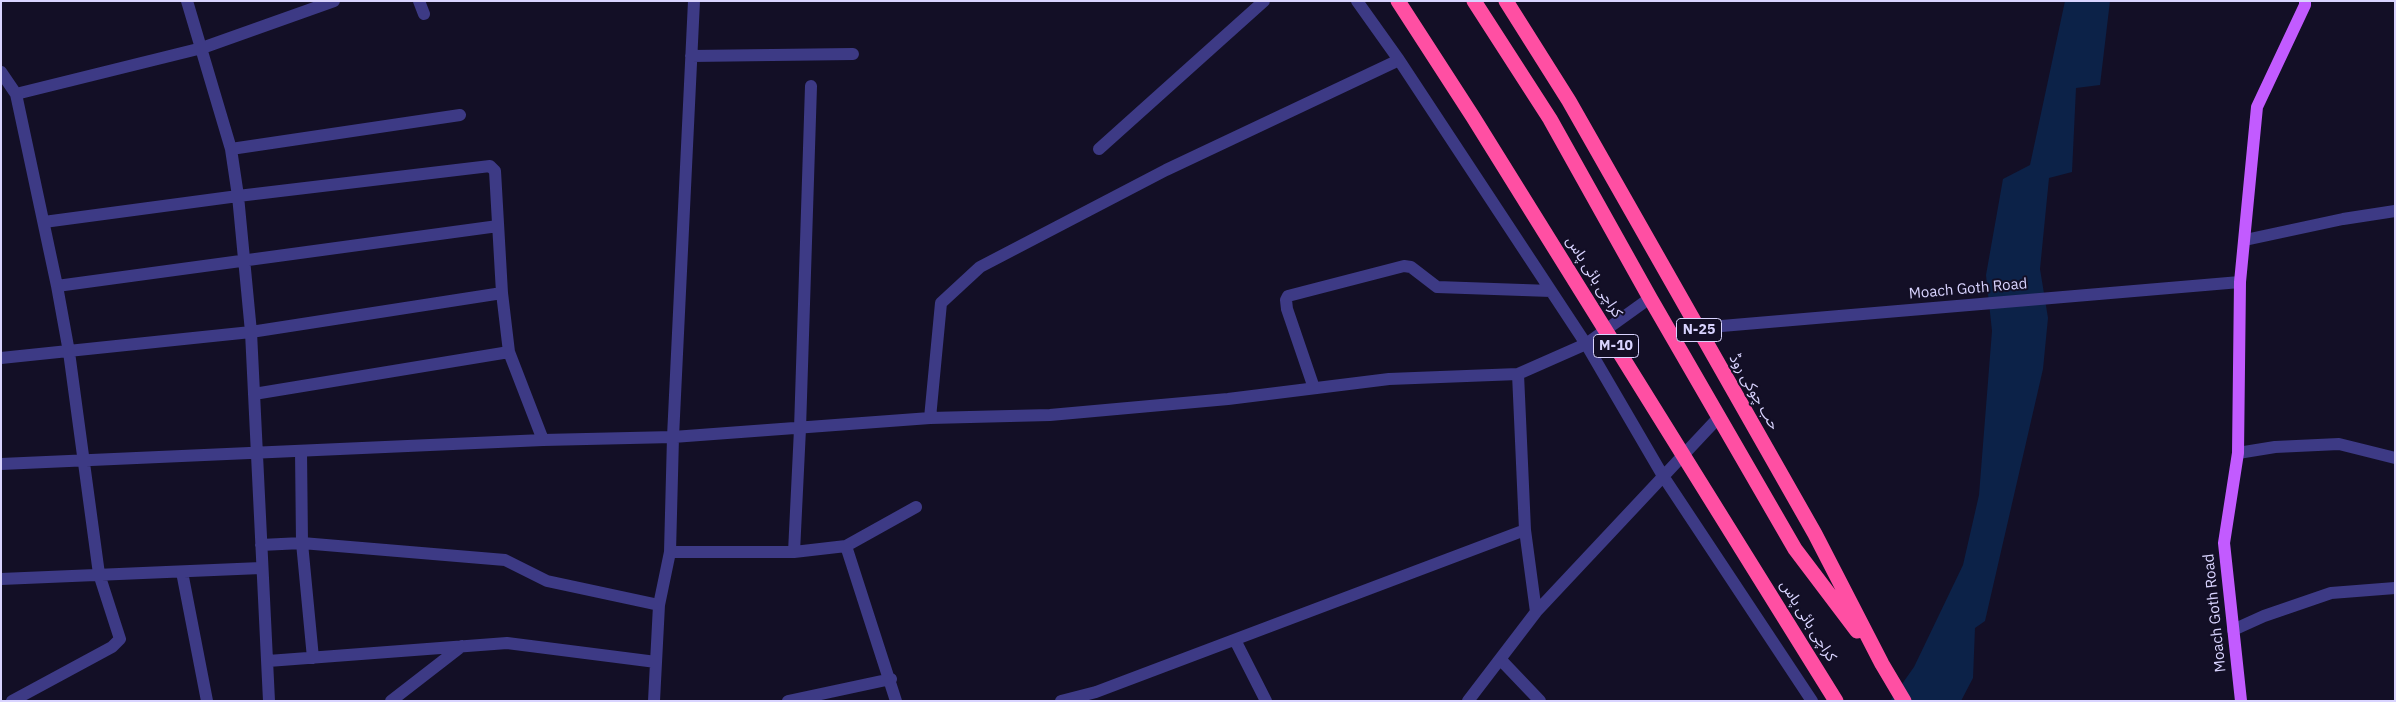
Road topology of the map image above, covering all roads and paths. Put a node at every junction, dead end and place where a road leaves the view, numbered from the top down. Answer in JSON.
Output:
{"nodes":[{"id":1,"x":187,"y":1,"type":"edge"},
{"id":2,"x":334,"y":1,"type":"edge"},
{"id":3,"x":419,"y":1,"type":"edge"},
{"id":4,"x":694,"y":1,"type":"edge"},
{"id":5,"x":1264,"y":1,"type":"edge"},
{"id":6,"x":1357,"y":1,"type":"edge"},
{"id":7,"x":1398,"y":1,"type":"edge"},
{"id":8,"x":1474,"y":1,"type":"edge"},
{"id":9,"x":1506,"y":1,"type":"edge"},
{"id":10,"x":2305,"y":1,"type":"edge"},
{"id":11,"x":424,"y":14,"type":"dead end"},
{"id":12,"x":202,"y":48,"type":"junction"},
{"id":13,"x":853,"y":54,"type":"dead end"},
{"id":14,"x":691,"y":56,"type":"junction"},
{"id":15,"x":1399,"y":60,"type":"junction"},
{"id":16,"x":1,"y":72,"type":"edge"},
{"id":17,"x":811,"y":86,"type":"dead end"},
{"id":18,"x":16,"y":94,"type":"junction"},
{"id":19,"x":460,"y":115,"type":"dead end"},
{"id":20,"x":231,"y":149,"type":"junction"},
{"id":21,"x":1098,"y":149,"type":"dead end"},
{"id":22,"x":238,"y":196,"type":"junction"},
{"id":23,"x":2395,"y":211,"type":"edge"},
{"id":24,"x":44,"y":222,"type":"junction"},
{"id":25,"x":498,"y":226,"type":"junction"},
{"id":26,"x":2245,"y":240,"type":"junction"},
{"id":27,"x":246,"y":261,"type":"junction"},
{"id":28,"x":2240,"y":282,"type":"junction"},
{"id":29,"x":57,"y":286,"type":"junction"},
{"id":30,"x":1551,"y":291,"type":"junction"},
{"id":31,"x":502,"y":293,"type":"junction"},
{"id":32,"x":1650,"y":298,"type":"junction"},
{"id":33,"x":1698,"y":328,"type":"junction"},
{"id":34,"x":1606,"y":330,"type":"junction"},
{"id":35,"x":251,"y":332,"type":"junction"},
{"id":36,"x":1586,"y":344,"type":"junction"},
{"id":37,"x":69,"y":352,"type":"junction"},
{"id":38,"x":509,"y":352,"type":"junction"},
{"id":39,"x":1,"y":358,"type":"edge"},
{"id":40,"x":1518,"y":374,"type":"junction"},
{"id":41,"x":1314,"y":388,"type":"junction"},
{"id":42,"x":254,"y":394,"type":"junction"},
{"id":43,"x":1719,"y":417,"type":"junction"},
{"id":44,"x":930,"y":418,"type":"junction"},
{"id":45,"x":800,"y":429,"type":"junction"},
{"id":46,"x":673,"y":437,"type":"junction"},
{"id":47,"x":543,"y":440,"type":"junction"},
{"id":48,"x":301,"y":451,"type":"junction"},
{"id":49,"x":257,"y":453,"type":"junction"},
{"id":50,"x":2238,"y":453,"type":"junction"},
{"id":51,"x":1684,"y":454,"type":"junction"},
{"id":52,"x":2395,"y":458,"type":"edge"},
{"id":53,"x":82,"y":460,"type":"junction"},
{"id":54,"x":1,"y":464,"type":"edge"},
{"id":55,"x":1663,"y":476,"type":"junction"},
{"id":56,"x":916,"y":507,"type":"dead end"},
{"id":57,"x":1525,"y":530,"type":"junction"},
{"id":58,"x":302,"y":543,"type":"junction"},
{"id":59,"x":262,"y":544,"type":"junction"},
{"id":60,"x":846,"y":546,"type":"junction"},
{"id":61,"x":670,"y":552,"type":"junction"},
{"id":62,"x":794,"y":552,"type":"junction"},
{"id":63,"x":261,"y":568,"type":"junction"},
{"id":64,"x":182,"y":572,"type":"junction"},
{"id":65,"x":99,"y":574,"type":"junction"},
{"id":66,"x":1,"y":579,"type":"edge"},
{"id":67,"x":2395,"y":588,"type":"edge"},
{"id":68,"x":659,"y":605,"type":"junction"},
{"id":69,"x":1536,"y":612,"type":"junction"},
{"id":70,"x":2233,"y":630,"type":"junction"},
{"id":71,"x":1235,"y":640,"type":"junction"},
{"id":72,"x":462,"y":646,"type":"junction"},
{"id":73,"x":313,"y":658,"type":"junction"},
{"id":74,"x":1500,"y":659,"type":"junction"},
{"id":75,"x":268,"y":661,"type":"junction"},
{"id":76,"x":656,"y":662,"type":"junction"},
{"id":77,"x":1882,"y":664,"type":"junction"},
{"id":78,"x":891,"y":679,"type":"junction"},
{"id":79,"x":12,"y":701,"type":"edge"},
{"id":80,"x":207,"y":701,"type":"edge"},
{"id":81,"x":269,"y":701,"type":"edge"},
{"id":82,"x":391,"y":701,"type":"edge"},
{"id":83,"x":654,"y":701,"type":"edge"},
{"id":84,"x":788,"y":701,"type":"edge"},
{"id":85,"x":896,"y":701,"type":"edge"},
{"id":86,"x":1061,"y":701,"type":"edge"},
{"id":87,"x":1266,"y":701,"type":"edge"},
{"id":88,"x":1468,"y":701,"type":"edge"},
{"id":89,"x":1540,"y":701,"type":"edge"},
{"id":90,"x":1812,"y":701,"type":"edge"},
{"id":91,"x":1836,"y":701,"type":"edge"},
{"id":92,"x":1904,"y":701,"type":"edge"},
{"id":93,"x":2241,"y":701,"type":"edge"}],
"edges":[{"from":1,"to":12,"type":"street"},
{"from":2,"to":12,"type":"street"},
{"from":3,"to":11,"type":"street"},
{"from":4,"to":14,"type":"street"},
{"from":5,"to":21,"type":"street"},
{"from":6,"to":15,"type":"street"},
{"from":7,"to":34,"type":"highway","name":"کراچی بائی پاس","number":"M-10"},
{"from":8,"to":32,"type":"highway"},
{"from":9,"to":33,"type":"highway","name":"حب چوکی روڈ","number":"N-25"},
{"from":10,"to":26,"type":"main road","name":"Moach Goth Road"},
{"from":12,"to":18,"type":"street"},
{"from":12,"to":20,"type":"street"},
{"from":13,"to":14,"type":"street"},
{"from":14,"to":46,"type":"street"},
{"from":15,"to":30,"type":"street"},
{"from":15,"to":44,"type":"street"},
{"from":16,"to":18,"type":"street"},
{"from":17,"to":45,"type":"street"},
{"from":18,"to":24,"type":"street"},
{"from":19,"to":20,"type":"street"},
{"from":20,"to":22,"type":"street"},
{"from":22,"to":24,"type":"street"},
{"from":22,"to":25,"type":"street"},
{"from":22,"to":27,"type":"street"},
{"from":23,"to":26,"type":"street"},
{"from":24,"to":29,"type":"street"},
{"from":25,"to":27,"type":"street"},
{"from":25,"to":31,"type":"street"},
{"from":26,"to":28,"type":"main road","name":"Moach Goth Road"},
{"from":27,"to":29,"type":"street"},
{"from":27,"to":35,"type":"street"},
{"from":28,"to":33,"type":"street","name":"Moach Goth Road"},
{"from":28,"to":50,"type":"main road","name":"Moach Goth Road"},
{"from":29,"to":37,"type":"street"},
{"from":30,"to":36,"type":"street"},
{"from":30,"to":41,"type":"street"},
{"from":31,"to":35,"type":"street"},
{"from":31,"to":38,"type":"street"},
{"from":32,"to":34,"type":"street"},
{"from":32,"to":43,"type":"highway"},
{"from":33,"to":77,"type":"highway","name":"حب چوکی روڈ","number":"N-25"},
{"from":34,"to":36,"type":"street"},
{"from":34,"to":51,"type":"highway","name":"کراچی بائی پاس","number":"M-10"},
{"from":35,"to":37,"type":"street"},
{"from":35,"to":42,"type":"street"},
{"from":36,"to":40,"type":"street"},
{"from":36,"to":55,"type":"street"},
{"from":37,"to":39,"type":"street"},
{"from":37,"to":53,"type":"street"},
{"from":38,"to":42,"type":"street"},
{"from":38,"to":47,"type":"street"},
{"from":40,"to":41,"type":"street"},
{"from":40,"to":57,"type":"street"},
{"from":41,"to":44,"type":"street"},
{"from":42,"to":49,"type":"street"},
{"from":43,"to":51,"type":"street"},
{"from":43,"to":77,"type":"highway"},
{"from":44,"to":45,"type":"street"},
{"from":45,"to":46,"type":"street"},
{"from":45,"to":62,"type":"street"},
{"from":46,"to":47,"type":"street"},
{"from":46,"to":61,"type":"street"},
{"from":47,"to":48,"type":"street"},
{"from":48,"to":49,"type":"street"},
{"from":48,"to":58,"type":"street"},
{"from":49,"to":53,"type":"street"},
{"from":49,"to":59,"type":"street"},
{"from":50,"to":52,"type":"street"},
{"from":50,"to":70,"type":"main road","name":"Moach Goth Road"},
{"from":51,"to":55,"type":"street"},
{"from":51,"to":91,"type":"highway","name":"کراچی بائی پاس","number":"M-10"},
{"from":53,"to":54,"type":"street"},
{"from":53,"to":65,"type":"street"},
{"from":55,"to":69,"type":"street"},
{"from":55,"to":90,"type":"street"},
{"from":56,"to":60,"type":"street"},
{"from":57,"to":69,"type":"street"},
{"from":57,"to":71,"type":"street"},
{"from":58,"to":59,"type":"street"},
{"from":58,"to":68,"type":"street"},
{"from":58,"to":73,"type":"street"},
{"from":59,"to":63,"type":"street"},
{"from":60,"to":62,"type":"street"},
{"from":60,"to":78,"type":"street"},
{"from":61,"to":62,"type":"street"},
{"from":61,"to":68,"type":"street"},
{"from":63,"to":64,"type":"street"},
{"from":63,"to":75,"type":"street"},
{"from":64,"to":65,"type":"street"},
{"from":64,"to":80,"type":"street"},
{"from":65,"to":66,"type":"street"},
{"from":65,"to":79,"type":"street"},
{"from":67,"to":70,"type":"street"},
{"from":68,"to":76,"type":"street"},
{"from":69,"to":74,"type":"street"},
{"from":70,"to":93,"type":"main road","name":"Moach Goth Road"},
{"from":71,"to":86,"type":"street"},
{"from":71,"to":87,"type":"street"},
{"from":72,"to":73,"type":"street"},
{"from":72,"to":76,"type":"street"},
{"from":72,"to":82,"type":"street"},
{"from":73,"to":75,"type":"street"},
{"from":74,"to":88,"type":"street"},
{"from":74,"to":89,"type":"street"},
{"from":75,"to":81,"type":"street"},
{"from":76,"to":83,"type":"street"},
{"from":77,"to":92,"type":"highway","name":"حب چوکی روڈ","number":"N-25"},
{"from":78,"to":84,"type":"street"},
{"from":78,"to":85,"type":"street"}]}
